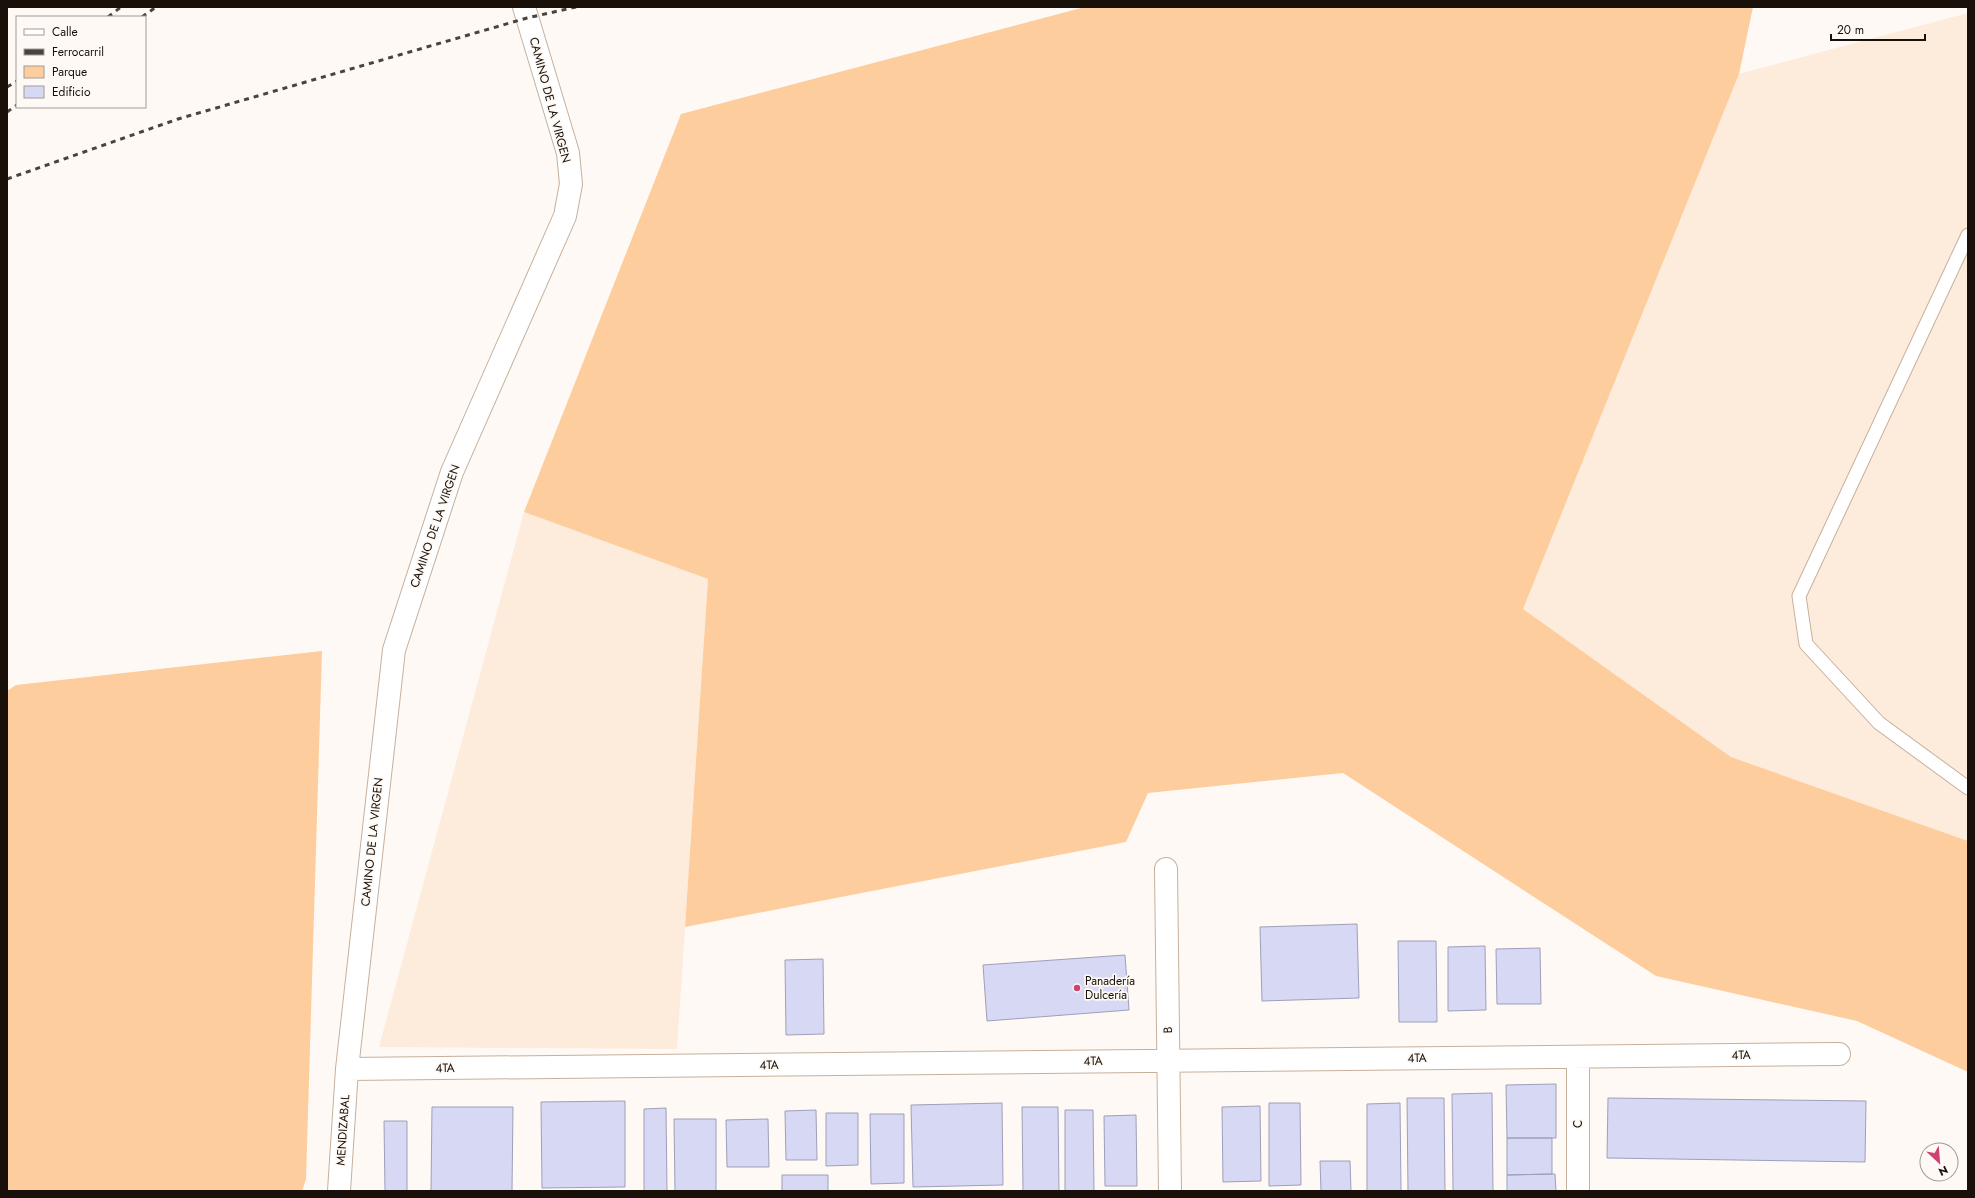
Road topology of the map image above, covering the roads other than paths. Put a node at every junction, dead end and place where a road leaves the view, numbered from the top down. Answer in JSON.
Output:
{"nodes":[{"id":1,"x":524,"y":7,"type":"edge"},
{"id":2,"x":1968,"y":235,"type":"edge"},
{"id":3,"x":1968,"y":788,"type":"edge"},
{"id":4,"x":1166,"y":869,"type":"dead end"},
{"id":5,"x":1839,"y":1054,"type":"dead end"},
{"id":6,"x":1578,"y":1056,"type":"junction"},
{"id":7,"x":1169,"y":1061,"type":"junction"},
{"id":8,"x":347,"y":1069,"type":"junction"},
{"id":9,"x":338,"y":1191,"type":"edge"},
{"id":10,"x":1170,"y":1191,"type":"edge"},
{"id":11,"x":1578,"y":1191,"type":"edge"}],
"edges":[{"from":1,"to":8,"type":"street","name":"CAMINO DE LA VIRGEN"},
{"from":2,"to":3,"type":"lane"},
{"from":4,"to":7,"type":"street","name":"B"},
{"from":5,"to":6,"type":"street","name":"4TA"},
{"from":6,"to":7,"type":"street","name":"4TA"},
{"from":6,"to":11,"type":"street","name":"C"},
{"from":7,"to":8,"type":"street","name":"4TA"},
{"from":7,"to":10,"type":"street","name":"B"},
{"from":8,"to":9,"type":"street","name":"MENDIZABAL"}]}
